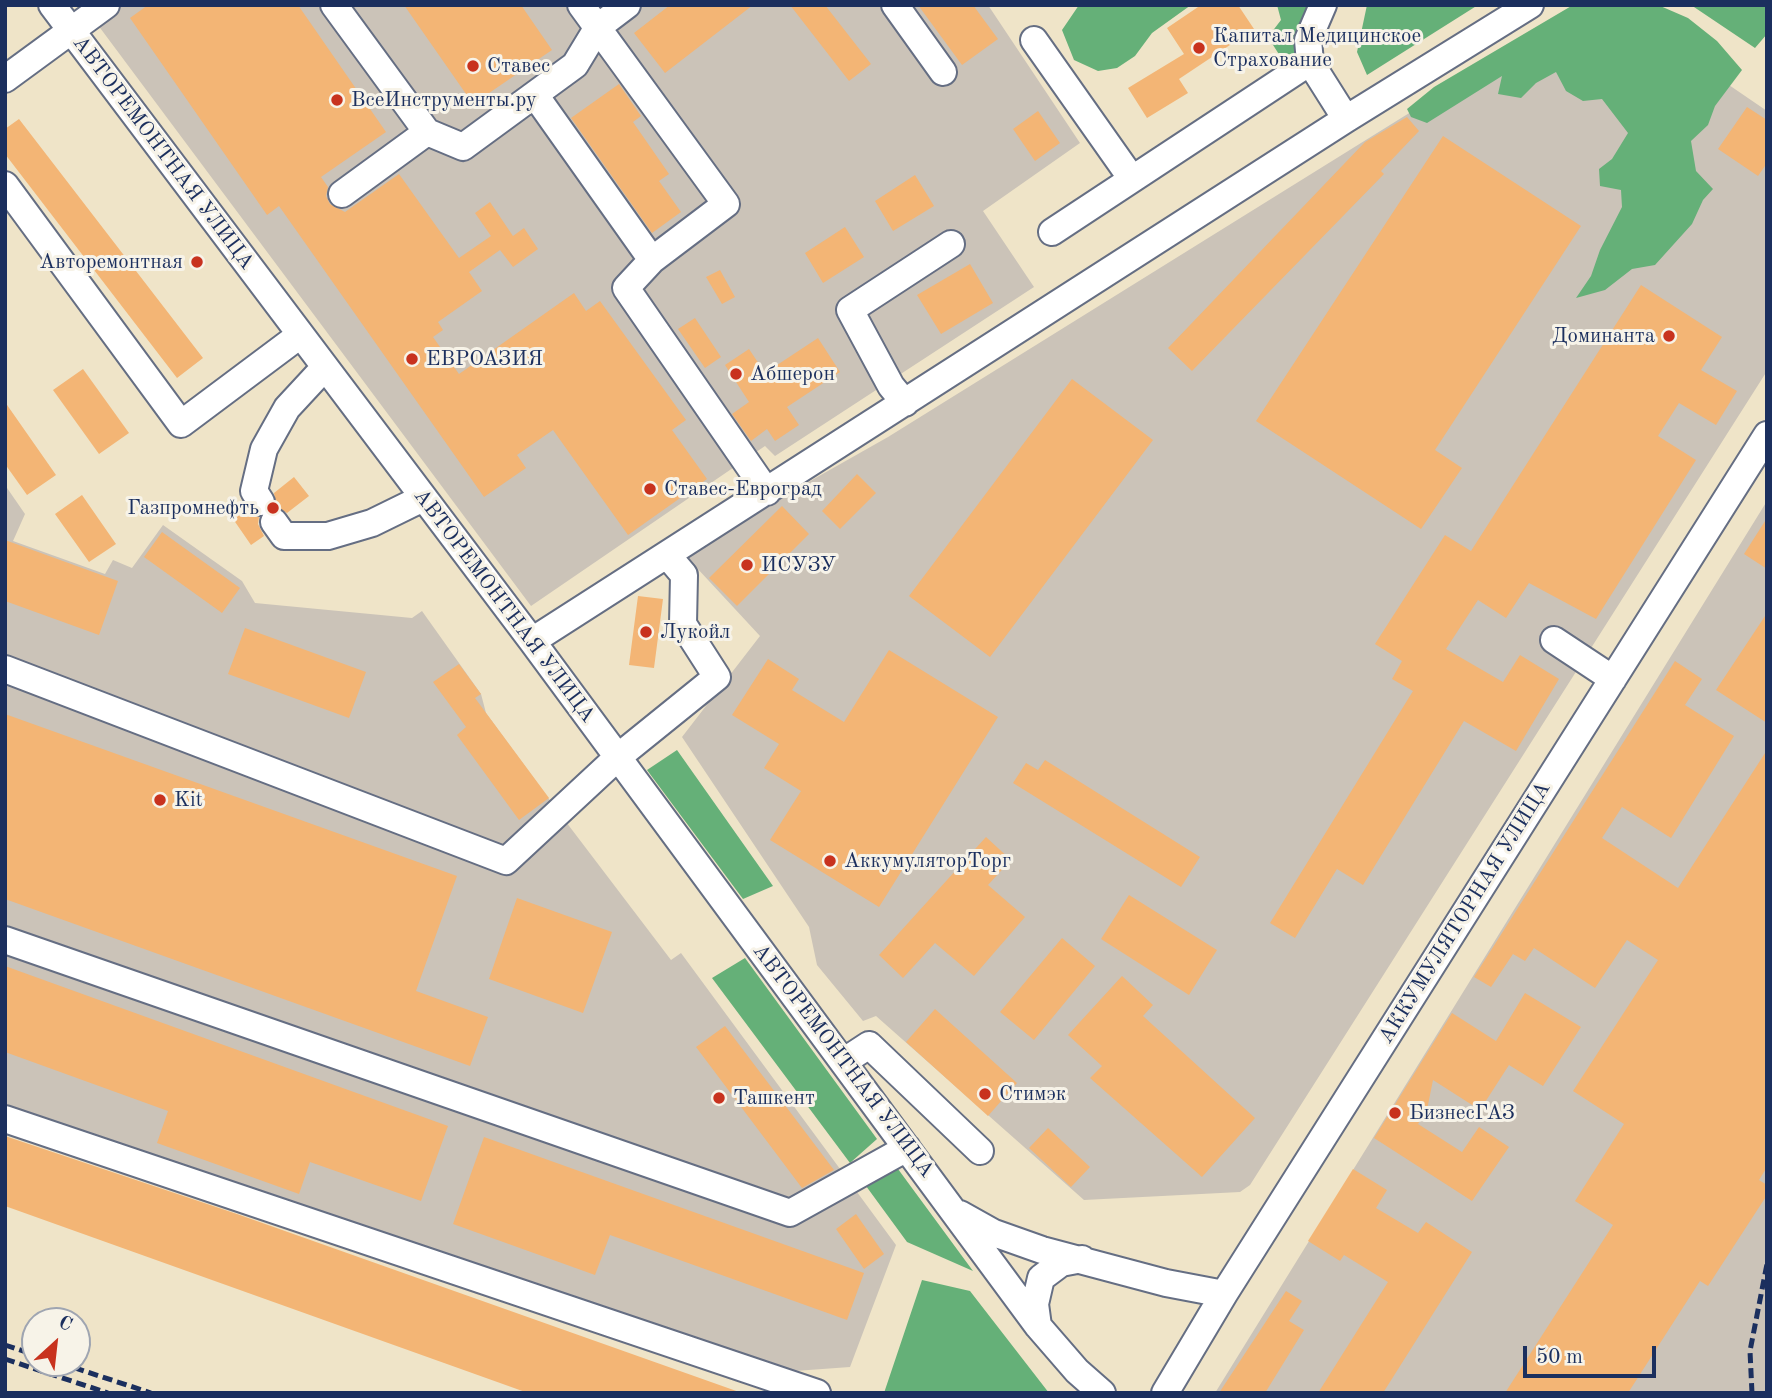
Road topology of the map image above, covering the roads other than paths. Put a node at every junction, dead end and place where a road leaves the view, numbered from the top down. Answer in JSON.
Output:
{"nodes":[{"id":1,"x":52,"y":5,"type":"edge"},
{"id":2,"x":106,"y":5,"type":"edge"},
{"id":3,"x":334,"y":5,"type":"edge"},
{"id":4,"x":581,"y":5,"type":"edge"},
{"id":5,"x":627,"y":5,"type":"edge"},
{"id":6,"x":895,"y":5,"type":"edge"},
{"id":7,"x":1323,"y":5,"type":"edge"},
{"id":8,"x":1530,"y":5,"type":"edge"},
{"id":9,"x":598,"y":27,"type":"junction"},
{"id":10,"x":70,"y":29,"type":"junction"},
{"id":11,"x":1034,"y":40,"type":"dead end"},
{"id":12,"x":1310,"y":62,"type":"junction"},
{"id":13,"x":943,"y":72,"type":"dead end"},
{"id":14,"x":5,"y":79,"type":"edge"},
{"id":15,"x":535,"y":94,"type":"junction"},
{"id":16,"x":1346,"y":119,"type":"junction"},
{"id":17,"x":427,"y":132,"type":"junction"},
{"id":18,"x":1132,"y":179,"type":"junction"},
{"id":19,"x":8,"y":194,"type":"edge"},
{"id":20,"x":342,"y":194,"type":"dead end"},
{"id":21,"x":1052,"y":232,"type":"dead end"},
{"id":22,"x":951,"y":244,"type":"dead end"},
{"id":23,"x":652,"y":260,"type":"junction"},
{"id":24,"x":300,"y":335,"type":"junction"},
{"id":25,"x":325,"y":368,"type":"junction"},
{"id":26,"x":905,"y":403,"type":"junction"},
{"id":27,"x":1767,"y":435,"type":"edge"},
{"id":28,"x":767,"y":492,"type":"junction"},
{"id":29,"x":423,"y":498,"type":"junction"},
{"id":30,"x":667,"y":555,"type":"junction"},
{"id":31,"x":1554,"y":640,"type":"dead end"},
{"id":32,"x":532,"y":641,"type":"junction"},
{"id":33,"x":5,"y":669,"type":"edge"},
{"id":34,"x":1614,"y":679,"type":"junction"},
{"id":35,"x":618,"y":757,"type":"junction"},
{"id":36,"x":5,"y":940,"type":"edge"},
{"id":37,"x":843,"y":1062,"type":"junction"},
{"id":38,"x":901,"y":1076,"type":"junction"},
{"id":39,"x":871,"y":1099,"type":"junction"},
{"id":40,"x":5,"y":1119,"type":"edge"},
{"id":41,"x":907,"y":1148,"type":"junction"},
{"id":42,"x":980,"y":1151,"type":"dead end"},
{"id":43,"x":953,"y":1209,"type":"junction"},
{"id":44,"x":1084,"y":1259,"type":"junction"},
{"id":45,"x":1224,"y":1294,"type":"junction"},
{"id":46,"x":1038,"y":1326,"type":"junction"},
{"id":47,"x":817,"y":1393,"type":"edge"},
{"id":48,"x":1102,"y":1393,"type":"edge"},
{"id":49,"x":1165,"y":1393,"type":"edge"}],
"edges":[{"from":1,"to":10,"type":"street","name":"АВТОРЕМОНТНАЯ УЛИЦА"},
{"from":2,"to":10,"type":"street"},
{"from":3,"to":17,"type":"street"},
{"from":4,"to":9,"type":"street"},
{"from":5,"to":9,"type":"street"},
{"from":6,"to":13,"type":"street"},
{"from":7,"to":12,"type":"street"},
{"from":8,"to":16,"type":"street"},
{"from":9,"to":15,"type":"street"},
{"from":9,"to":23,"type":"street"},
{"from":10,"to":14,"type":"street"},
{"from":10,"to":24,"type":"street","name":"АВТОРЕМОНТНАЯ УЛИЦА"},
{"from":11,"to":18,"type":"street"},
{"from":12,"to":16,"type":"street"},
{"from":12,"to":18,"type":"street"},
{"from":15,"to":17,"type":"street"},
{"from":15,"to":23,"type":"street"},
{"from":16,"to":26,"type":"street"},
{"from":17,"to":20,"type":"street"},
{"from":18,"to":21,"type":"street"},
{"from":19,"to":24,"type":"street"},
{"from":22,"to":26,"type":"street"},
{"from":23,"to":28,"type":"street"},
{"from":24,"to":25,"type":"street","name":"АВТОРЕМОНТНАЯ УЛИЦА"},
{"from":25,"to":29,"type":"street","name":"АВТОРЕМОНТНАЯ УЛИЦА"},
{"from":25,"to":29,"type":"street"},
{"from":26,"to":28,"type":"street"},
{"from":27,"to":34,"type":"street","name":"АККУМУЛЯТОРНАЯ УЛИЦА"},
{"from":28,"to":30,"type":"street"},
{"from":29,"to":32,"type":"street","name":"АВТОРЕМОНТНАЯ УЛИЦА"},
{"from":30,"to":32,"type":"street"},
{"from":30,"to":35,"type":"street"},
{"from":31,"to":34,"type":"street"},
{"from":32,"to":35,"type":"street","name":"АВТОРЕМОНТНАЯ УЛИЦА"},
{"from":33,"to":35,"type":"street"},
{"from":34,"to":45,"type":"street","name":"АККУМУЛЯТОРНАЯ УЛИЦА"},
{"from":35,"to":37,"type":"street","name":"АВТОРЕМОНТНАЯ УЛИЦА"},
{"from":36,"to":41,"type":"street"},
{"from":37,"to":38,"type":"street"},
{"from":37,"to":39,"type":"street","name":"АВТОРЕМОНТНАЯ УЛИЦА"},
{"from":38,"to":39,"type":"street"},
{"from":38,"to":42,"type":"street"},
{"from":39,"to":41,"type":"street","name":"АВТОРЕМОНТНАЯ УЛИЦА"},
{"from":40,"to":47,"type":"street"},
{"from":41,"to":43,"type":"street","name":"АВТОРЕМОНТНАЯ УЛИЦА"},
{"from":43,"to":44,"type":"street"},
{"from":43,"to":46,"type":"street"},
{"from":44,"to":45,"type":"street"},
{"from":44,"to":46,"type":"street"},
{"from":45,"to":49,"type":"street","name":"АККУМУЛЯТОРНАЯ УЛИЦА"},
{"from":46,"to":48,"type":"street"}]}
